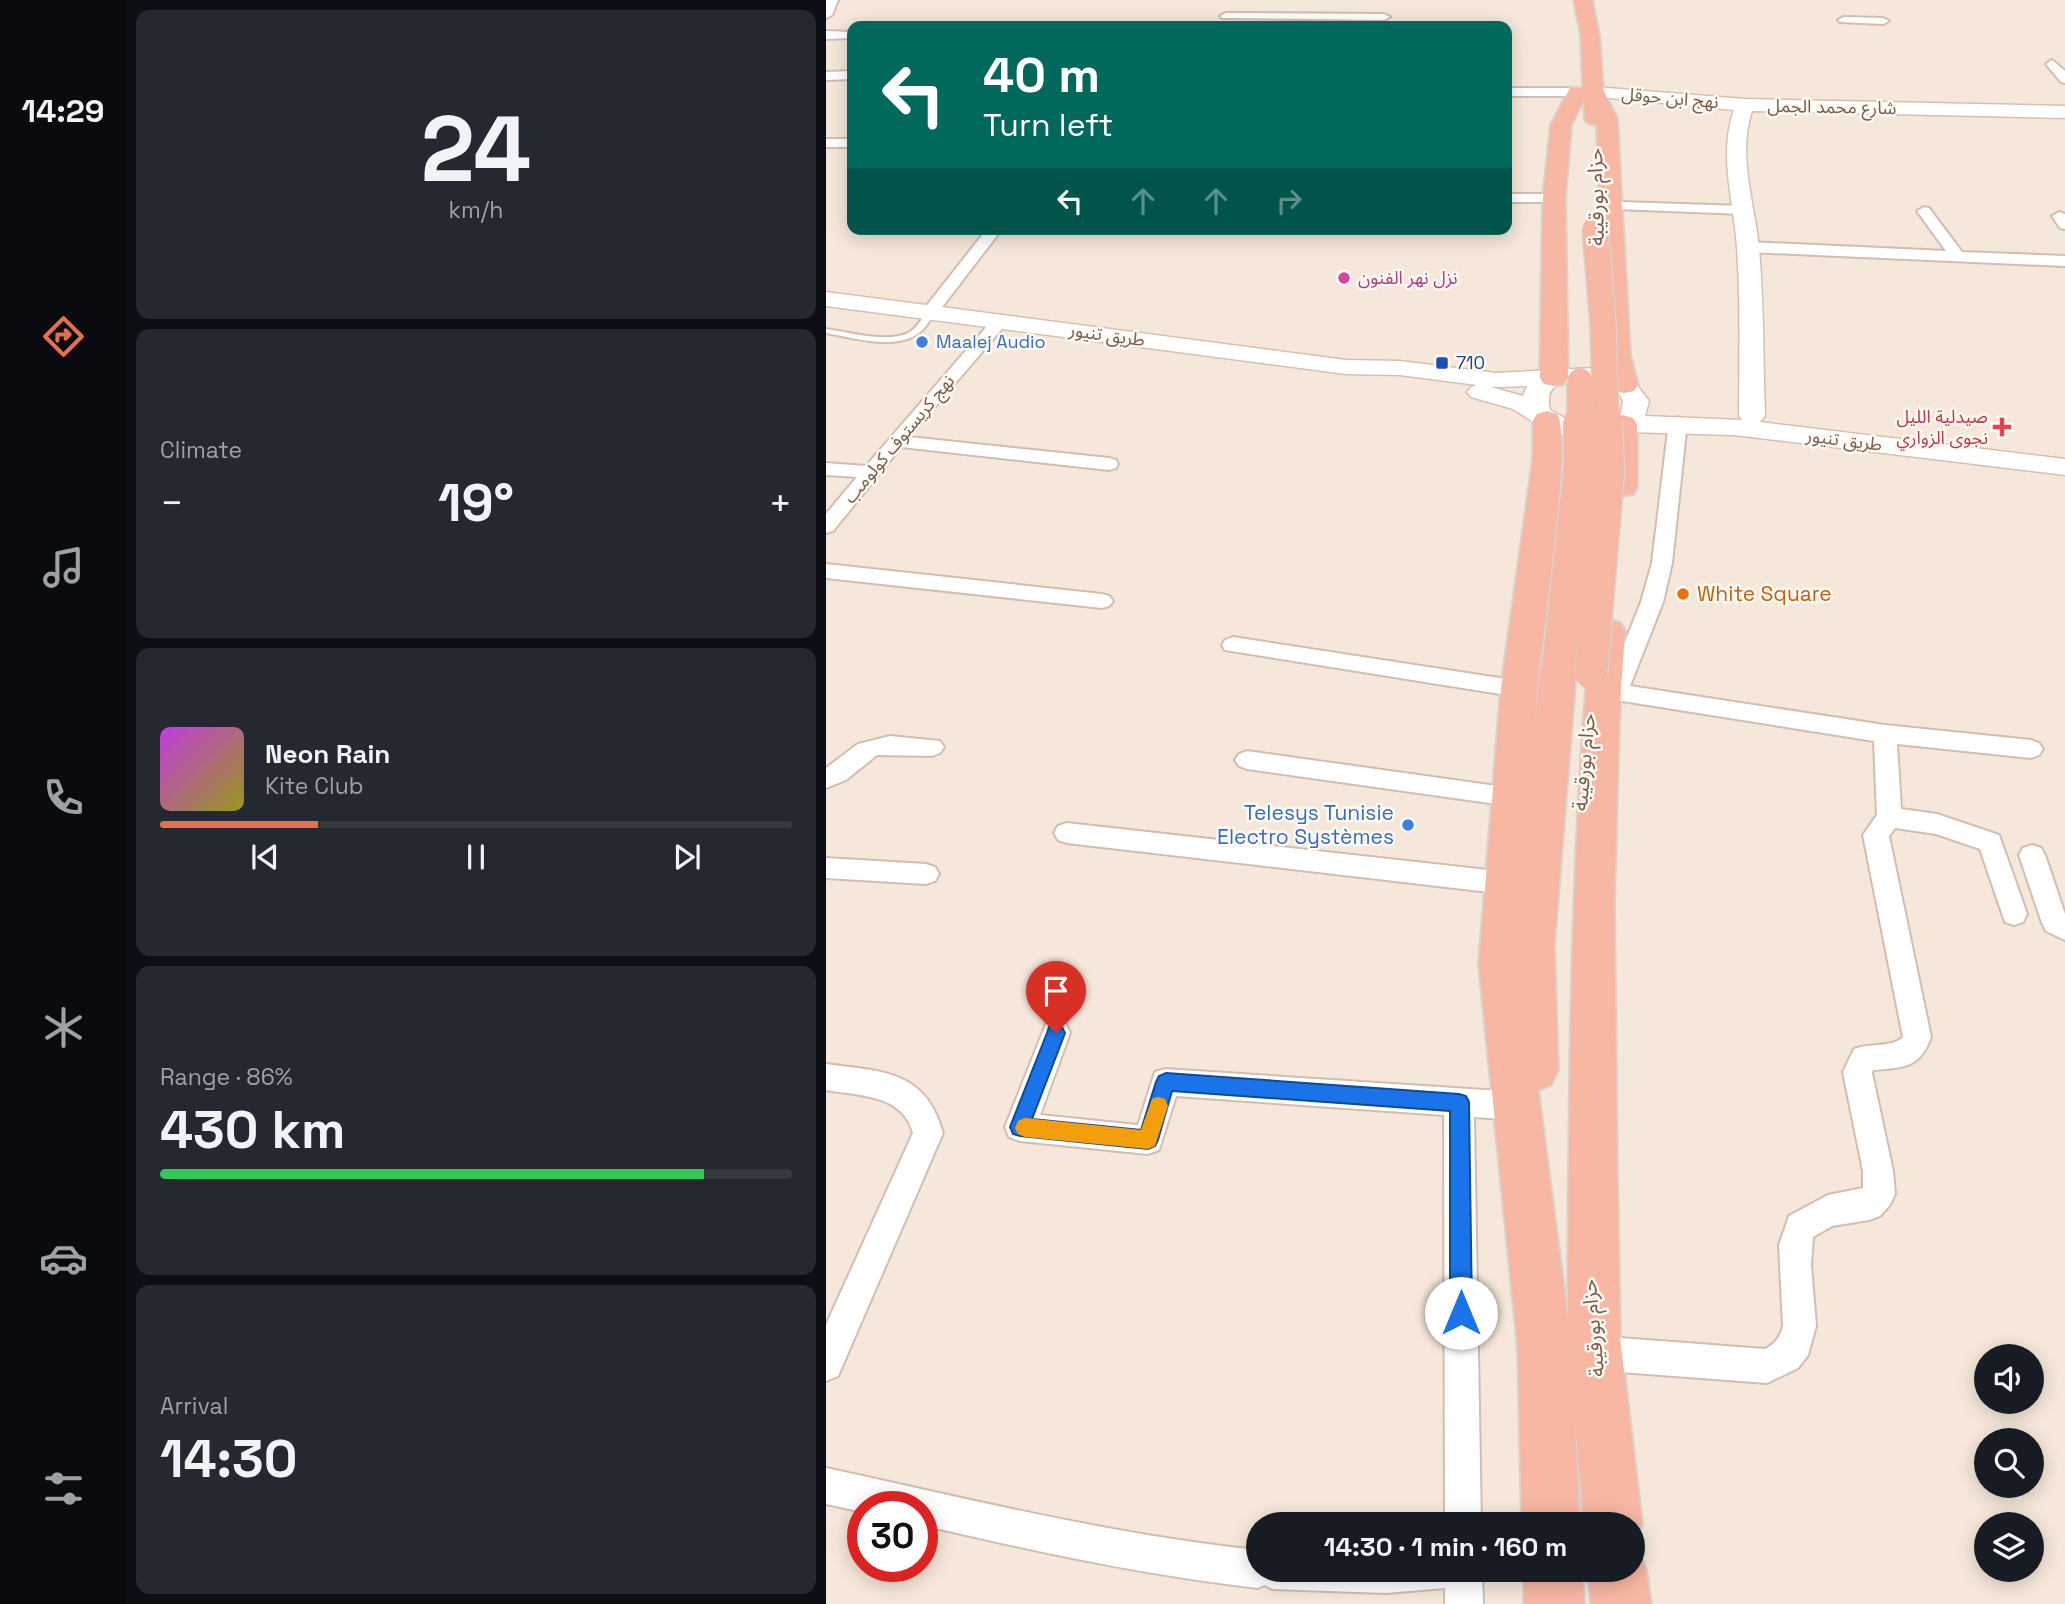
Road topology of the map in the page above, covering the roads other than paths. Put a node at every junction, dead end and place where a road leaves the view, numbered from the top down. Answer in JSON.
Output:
{"nodes":[{"id":1,"x":832,"y":0,"type":"edge"},
{"id":2,"x":1234,"y":0,"type":"edge"},
{"id":3,"x":1385,"y":0,"type":"edge"},
{"id":4,"x":1568,"y":0,"type":"edge"},
{"id":5,"x":1583,"y":0,"type":"edge"},
{"id":6,"x":826,"y":15,"type":"edge"},
{"id":7,"x":1844,"y":20,"type":"dead end"},
{"id":8,"x":1330,"y":21,"type":"edge"},
{"id":9,"x":1384,"y":21,"type":"edge"},
{"id":10,"x":1882,"y":21,"type":"dead end"},
{"id":11,"x":847,"y":34,"type":"edge"},
{"id":12,"x":826,"y":35,"type":"edge"},
{"id":13,"x":2052,"y":64,"type":"dead end"},
{"id":14,"x":847,"y":75,"type":"edge"},
{"id":15,"x":826,"y":76,"type":"edge"},
{"id":16,"x":2065,"y":79,"type":"edge"},
{"id":17,"x":1512,"y":92,"type":"edge"},
{"id":18,"x":1586,"y":92,"type":"junction"},
{"id":19,"x":1745,"y":104,"type":"junction"},
{"id":20,"x":2065,"y":112,"type":"edge"},
{"id":21,"x":826,"y":143,"type":"edge"},
{"id":22,"x":847,"y":143,"type":"edge"},
{"id":23,"x":1512,"y":198,"type":"edge"},
{"id":24,"x":1554,"y":198,"type":"junction"},
{"id":25,"x":1621,"y":206,"type":"dead end"},
{"id":26,"x":1743,"y":210,"type":"junction"},
{"id":27,"x":1924,"y":211,"type":"dead end"},
{"id":28,"x":991,"y":235,"type":"edge"},
{"id":29,"x":1748,"y":247,"type":"junction"},
{"id":30,"x":1957,"y":256,"type":"junction"},
{"id":31,"x":2065,"y":261,"type":"edge"},
{"id":32,"x":826,"y":299,"type":"edge"},
{"id":33,"x":930,"y":312,"type":"junction"},
{"id":34,"x":1001,"y":320,"type":"junction"},
{"id":35,"x":826,"y":331,"type":"edge"},
{"id":36,"x":1346,"y":367,"type":"junction"},
{"id":37,"x":1554,"y":378,"type":"junction"},
{"id":38,"x":1625,"y":399,"type":"junction"},
{"id":39,"x":1543,"y":416,"type":"junction"},
{"id":40,"x":1752,"y":416,"type":"junction"},
{"id":41,"x":1678,"y":422,"type":"junction"},
{"id":42,"x":896,"y":441,"type":"junction"},
{"id":43,"x":2065,"y":459,"type":"edge"},
{"id":44,"x":1109,"y":464,"type":"dead end"},
{"id":45,"x":2065,"y":467,"type":"edge"},
{"id":46,"x":826,"y":469,"type":"edge"},
{"id":47,"x":871,"y":472,"type":"junction"},
{"id":48,"x":826,"y":527,"type":"edge"},
{"id":49,"x":826,"y":572,"type":"edge"},
{"id":50,"x":1102,"y":601,"type":"dead end"},
{"id":51,"x":1233,"y":645,"type":"dead end"},
{"id":52,"x":1577,"y":683,"type":"junction"},
{"id":53,"x":1885,"y":734,"type":"junction"},
{"id":54,"x":932,"y":747,"type":"dead end"},
{"id":55,"x":2031,"y":748,"type":"dead end"},
{"id":56,"x":1247,"y":760,"type":"dead end"},
{"id":57,"x":826,"y":779,"type":"edge"},
{"id":58,"x":1511,"y":797,"type":"junction"},
{"id":59,"x":1889,"y":817,"type":"junction"},
{"id":60,"x":1066,"y":833,"type":"dead end"},
{"id":61,"x":2032,"y":855,"type":"dead end"},
{"id":62,"x":826,"y":868,"type":"edge"},
{"id":63,"x":926,"y":874,"type":"dead end"},
{"id":64,"x":1506,"y":883,"type":"junction"},
{"id":65,"x":2014,"y":914,"type":"dead end"},
{"id":66,"x":2065,"y":929,"type":"edge"},
{"id":67,"x":1056,"y":1033,"type":"dead end"},
{"id":68,"x":826,"y":1077,"type":"edge"},
{"id":69,"x":1459,"y":1102,"type":"junction"},
{"id":70,"x":1516,"y":1106,"type":"junction"},
{"id":71,"x":1545,"y":1350,"type":"junction"},
{"id":72,"x":1594,"y":1353,"type":"junction"},
{"id":73,"x":826,"y":1364,"type":"edge"},
{"id":74,"x":826,"y":1486,"type":"edge"},
{"id":75,"x":849,"y":1491,"type":"edge"},
{"id":76,"x":938,"y":1511,"type":"edge"},
{"id":77,"x":1463,"y":1512,"type":"edge"},
{"id":78,"x":1551,"y":1512,"type":"edge"},
{"id":79,"x":1611,"y":1512,"type":"edge"},
{"id":80,"x":1246,"y":1567,"type":"edge"},
{"id":81,"x":1463,"y":1582,"type":"edge"},
{"id":82,"x":1553,"y":1582,"type":"edge"},
{"id":83,"x":1618,"y":1582,"type":"edge"},
{"id":84,"x":1464,"y":1604,"type":"edge"},
{"id":85,"x":1554,"y":1604,"type":"edge"},
{"id":86,"x":1621,"y":1604,"type":"edge"}],
"edges":[{"from":1,"to":6,"type":"street"},
{"from":2,"to":8,"type":"street"},
{"from":3,"to":9,"type":"street"},
{"from":4,"to":18,"type":"highway","name":"حزام بورقيبة"},
{"from":5,"to":18,"type":"highway","name":"حزام بورقيبة"},
{"from":7,"to":10,"type":"street"},
{"from":11,"to":12,"type":"street"},
{"from":13,"to":16,"type":"street"},
{"from":14,"to":15,"type":"street"},
{"from":17,"to":18,"type":"street"},
{"from":18,"to":19,"type":"main road","name":"نهج ابن حوقل"},
{"from":18,"to":24,"type":"highway"},
{"from":18,"to":38,"type":"highway"},
{"from":18,"to":52,"type":"highway","name":"حزام بورقيبة","bridge":true},
{"from":19,"to":20,"type":"main road","name":"شارع محمد الجمل"},
{"from":19,"to":26,"type":"main road","name":"شارع محمد الجمل"},
{"from":21,"to":22,"type":"street"},
{"from":23,"to":24,"type":"street"},
{"from":24,"to":37,"type":"highway"},
{"from":25,"to":26,"type":"street"},
{"from":26,"to":29,"type":"main road","name":"شارع محمد الجمل"},
{"from":27,"to":30,"type":"street"},
{"from":28,"to":33,"type":"street"},
{"from":29,"to":30,"type":"street"},
{"from":29,"to":40,"type":"main road","name":"شارع محمد الجمل"},
{"from":30,"to":31,"type":"street"},
{"from":32,"to":33,"type":"main road","name":"طريق تنيور"},
{"from":33,"to":34,"type":"main road","name":"طريق تنيور"},
{"from":33,"to":35,"type":"lane"},
{"from":34,"to":36,"type":"main road","name":"طريق تنيور"},
{"from":34,"to":42,"type":"street","name":"نهج كريستوف كولومب"},
{"from":36,"to":37,"type":"main road","name":"طريق تنيور"},
{"from":36,"to":39,"type":"main road","name":"طريق تنيور"},
{"from":37,"to":38,"type":"main road"},
{"from":37,"to":39,"type":"main road"},
{"from":38,"to":39,"type":"main road"},
{"from":38,"to":40,"type":"main road","name":"طريق تنيور"},
{"from":38,"to":41,"type":"main road","name":"طريق تنيور"},
{"from":38,"to":52,"type":"highway"},
{"from":39,"to":52,"type":"highway"},
{"from":40,"to":43,"type":"main road","name":"طريق تنيور"},
{"from":41,"to":45,"type":"main road","name":"طريق تنيور"},
{"from":41,"to":52,"type":"street"},
{"from":42,"to":44,"type":"street"},
{"from":42,"to":47,"type":"street","name":"نهج كريستوف كولومب"},
{"from":46,"to":47,"type":"street"},
{"from":47,"to":48,"type":"street","name":"نهج كريستوف كولومب"},
{"from":49,"to":50,"type":"street"},
{"from":51,"to":52,"type":"street"},
{"from":52,"to":53,"type":"street"},
{"from":52,"to":58,"type":"highway"},
{"from":52,"to":71,"type":"highway","name":"حزام بورقيبة"},
{"from":52,"to":72,"type":"highway","name":"حزام بورقيبة"},
{"from":53,"to":55,"type":"street"},
{"from":53,"to":59,"type":"street"},
{"from":54,"to":57,"type":"street"},
{"from":56,"to":58,"type":"street"},
{"from":58,"to":64,"type":"highway"},
{"from":59,"to":65,"type":"street"},
{"from":59,"to":72,"type":"street"},
{"from":60,"to":64,"type":"street"},
{"from":61,"to":66,"type":"street"},
{"from":62,"to":63,"type":"street"},
{"from":64,"to":70,"type":"highway"},
{"from":67,"to":69,"type":"street"},
{"from":68,"to":73,"type":"street"},
{"from":69,"to":70,"type":"street"},
{"from":69,"to":77,"type":"street"},
{"from":70,"to":71,"type":"highway"},
{"from":71,"to":78,"type":"highway","name":"حزام بورقيبة"},
{"from":72,"to":79,"type":"highway","name":"حزام بورقيبة"},
{"from":74,"to":75,"type":"street"},
{"from":76,"to":80,"type":"street"},
{"from":81,"to":84,"type":"street"},
{"from":82,"to":85,"type":"highway"},
{"from":83,"to":86,"type":"highway"}]}
